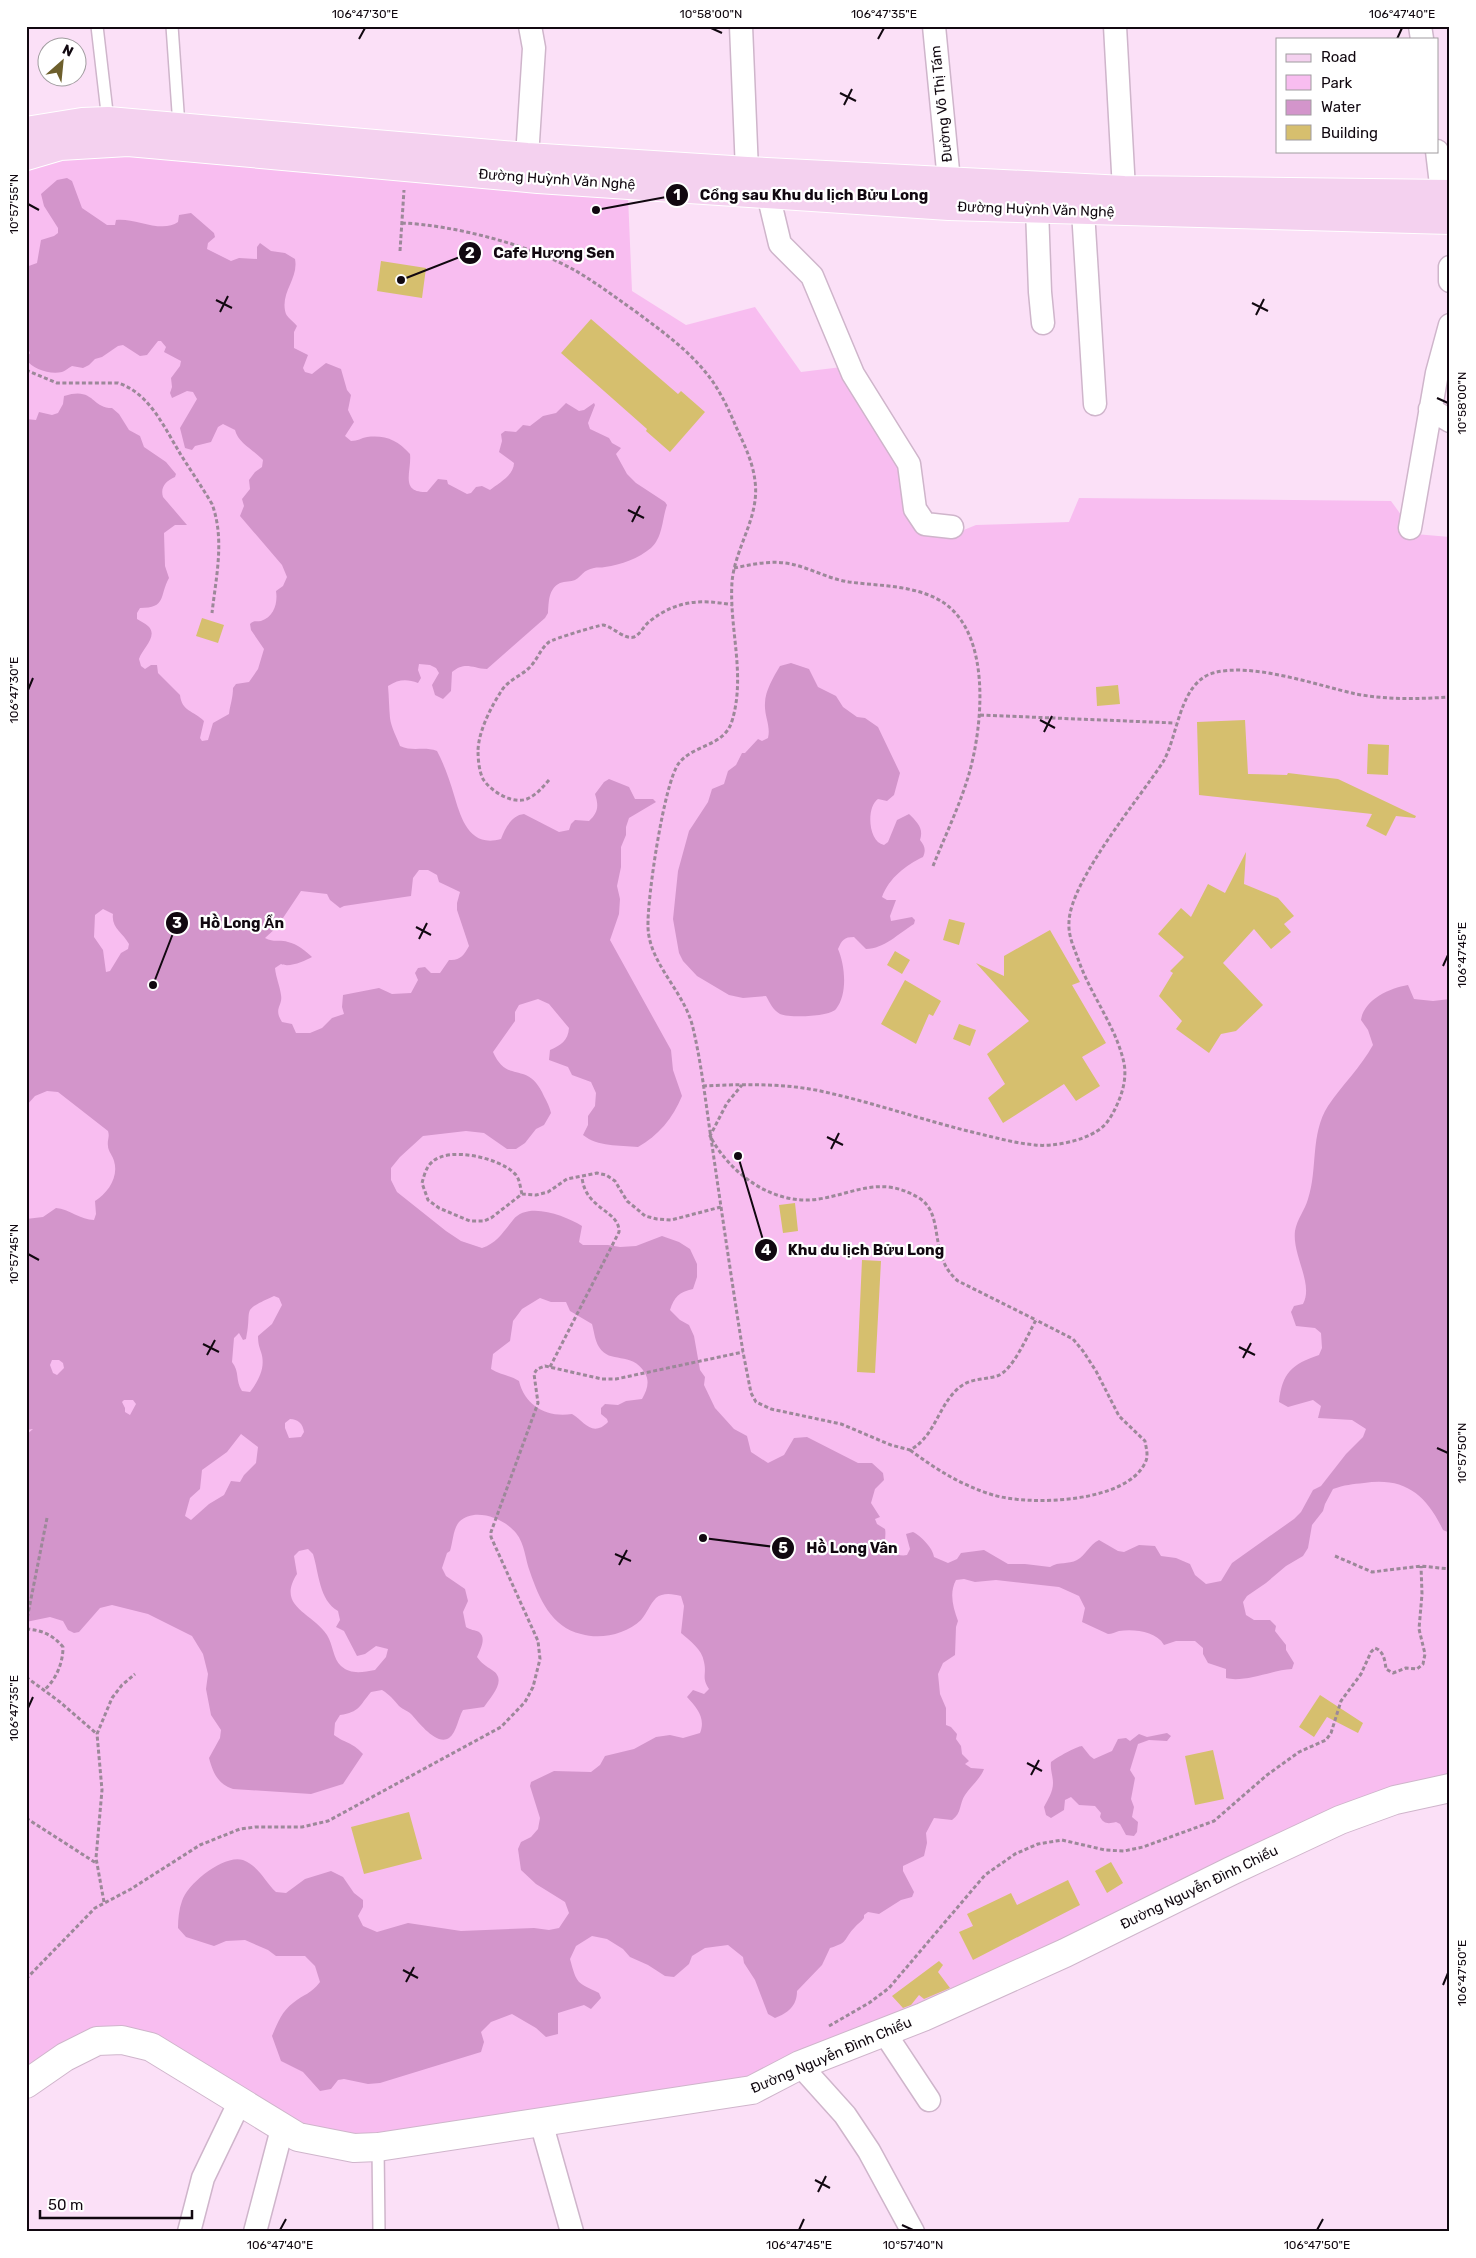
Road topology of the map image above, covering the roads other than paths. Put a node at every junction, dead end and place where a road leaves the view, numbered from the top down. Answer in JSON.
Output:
{"nodes":[{"id":1,"x":97,"y":26,"type":"edge"},
{"id":2,"x":172,"y":26,"type":"edge"},
{"id":3,"x":530,"y":26,"type":"edge"},
{"id":4,"x":741,"y":26,"type":"edge"},
{"id":5,"x":934,"y":26,"type":"edge"},
{"id":6,"x":1115,"y":26,"type":"edge"},
{"id":7,"x":108,"y":121,"type":"junction"},
{"id":8,"x":179,"y":126,"type":"junction"},
{"id":9,"x":26,"y":131,"type":"edge"},
{"id":10,"x":1437,"y":152,"type":"edge"},
{"id":11,"x":26,"y":156,"type":"edge"},
{"id":12,"x":527,"y":157,"type":"junction"},
{"id":13,"x":747,"y":171,"type":"junction"},
{"id":14,"x":1124,"y":190,"type":"junction"},
{"id":15,"x":768,"y":194,"type":"junction"},
{"id":16,"x":949,"y":194,"type":"junction"},
{"id":17,"x":1446,"y":194,"type":"edge"},
{"id":18,"x":1037,"y":209,"type":"junction"},
{"id":19,"x":1083,"y":211,"type":"junction"},
{"id":20,"x":1450,"y":220,"type":"edge"},
{"id":21,"x":1450,"y":267,"type":"edge"},
{"id":22,"x":1450,"y":281,"type":"edge"},
{"id":23,"x":1043,"y":324,"type":"dead end"},
{"id":24,"x":1450,"y":325,"type":"edge"},
{"id":25,"x":1095,"y":404,"type":"dead end"},
{"id":26,"x":1430,"y":410,"type":"junction"},
{"id":27,"x":1450,"y":421,"type":"edge"},
{"id":28,"x":952,"y":527,"type":"dead end"},
{"id":29,"x":1410,"y":528,"type":"dead end"},
{"id":30,"x":1450,"y":1788,"type":"edge"},
{"id":31,"x":884,"y":2032,"type":"junction"},
{"id":32,"x":800,"y":2065,"type":"junction"},
{"id":33,"x":26,"y":2084,"type":"edge"},
{"id":34,"x":929,"y":2100,"type":"dead end"},
{"id":35,"x":240,"y":2101,"type":"junction"},
{"id":36,"x":541,"y":2122,"type":"junction"},
{"id":37,"x":282,"y":2128,"type":"junction"},
{"id":38,"x":378,"y":2147,"type":"junction"},
{"id":39,"x":190,"y":2232,"type":"edge"},
{"id":40,"x":255,"y":2232,"type":"edge"},
{"id":41,"x":379,"y":2232,"type":"edge"},
{"id":42,"x":572,"y":2232,"type":"edge"},
{"id":43,"x":913,"y":2232,"type":"edge"}],
"edges":[{"from":1,"to":7,"type":"lane"},
{"from":2,"to":8,"type":"lane"},
{"from":3,"to":12,"type":"street"},
{"from":4,"to":13,"type":"street"},
{"from":5,"to":16,"type":"street","name":"Đường Võ Thị Tám"},
{"from":6,"to":14,"type":"street"},
{"from":7,"to":8,"type":"main road","name":"Đường Huỳnh Văn Nghệ"},
{"from":7,"to":9,"type":"main road","name":"Đường Huỳnh Văn Nghệ"},
{"from":8,"to":12,"type":"main road","name":"Đường Huỳnh Văn Nghệ"},
{"from":10,"to":17,"type":"street"},
{"from":11,"to":15,"type":"main road","name":"Đường Huỳnh Văn Nghệ"},
{"from":12,"to":13,"type":"main road","name":"Đường Huỳnh Văn Nghệ"},
{"from":13,"to":16,"type":"main road","name":"Đường Huỳnh Văn Nghệ"},
{"from":14,"to":16,"type":"main road","name":"Đường Huỳnh Văn Nghệ"},
{"from":14,"to":17,"type":"main road","name":"Đường Huỳnh Văn Nghệ"},
{"from":15,"to":16,"type":"main road","name":"Đường Huỳnh Văn Nghệ"},
{"from":15,"to":28,"type":"street"},
{"from":16,"to":18,"type":"main road","name":"Đường Huỳnh Văn Nghệ"},
{"from":18,"to":19,"type":"main road","name":"Đường Huỳnh Văn Nghệ"},
{"from":18,"to":23,"type":"street"},
{"from":19,"to":20,"type":"main road","name":"Đường Huỳnh Văn Nghệ"},
{"from":19,"to":25,"type":"street"},
{"from":21,"to":22,"type":"street"},
{"from":24,"to":26,"type":"street"},
{"from":26,"to":27,"type":"street"},
{"from":26,"to":29,"type":"street"},
{"from":30,"to":31,"type":"main road","name":"Đường Nguyễn Đình Chiểu"},
{"from":31,"to":32,"type":"main road","name":"Đường Nguyễn Đình Chiểu"},
{"from":31,"to":34,"type":"street"},
{"from":32,"to":36,"type":"main road","name":"Đường Nguyễn Đình Chiểu"},
{"from":32,"to":43,"type":"street"},
{"from":33,"to":35,"type":"main road","name":"Đường Nguyễn Đình Chiểu"},
{"from":35,"to":37,"type":"main road","name":"Đường Nguyễn Đình Chiểu"},
{"from":35,"to":39,"type":"street"},
{"from":36,"to":38,"type":"main road","name":"Đường Nguyễn Đình Chiểu"},
{"from":36,"to":42,"type":"street"},
{"from":37,"to":38,"type":"main road","name":"Đường Nguyễn Đình Chiểu"},
{"from":37,"to":40,"type":"street"},
{"from":38,"to":41,"type":"lane"}]}
